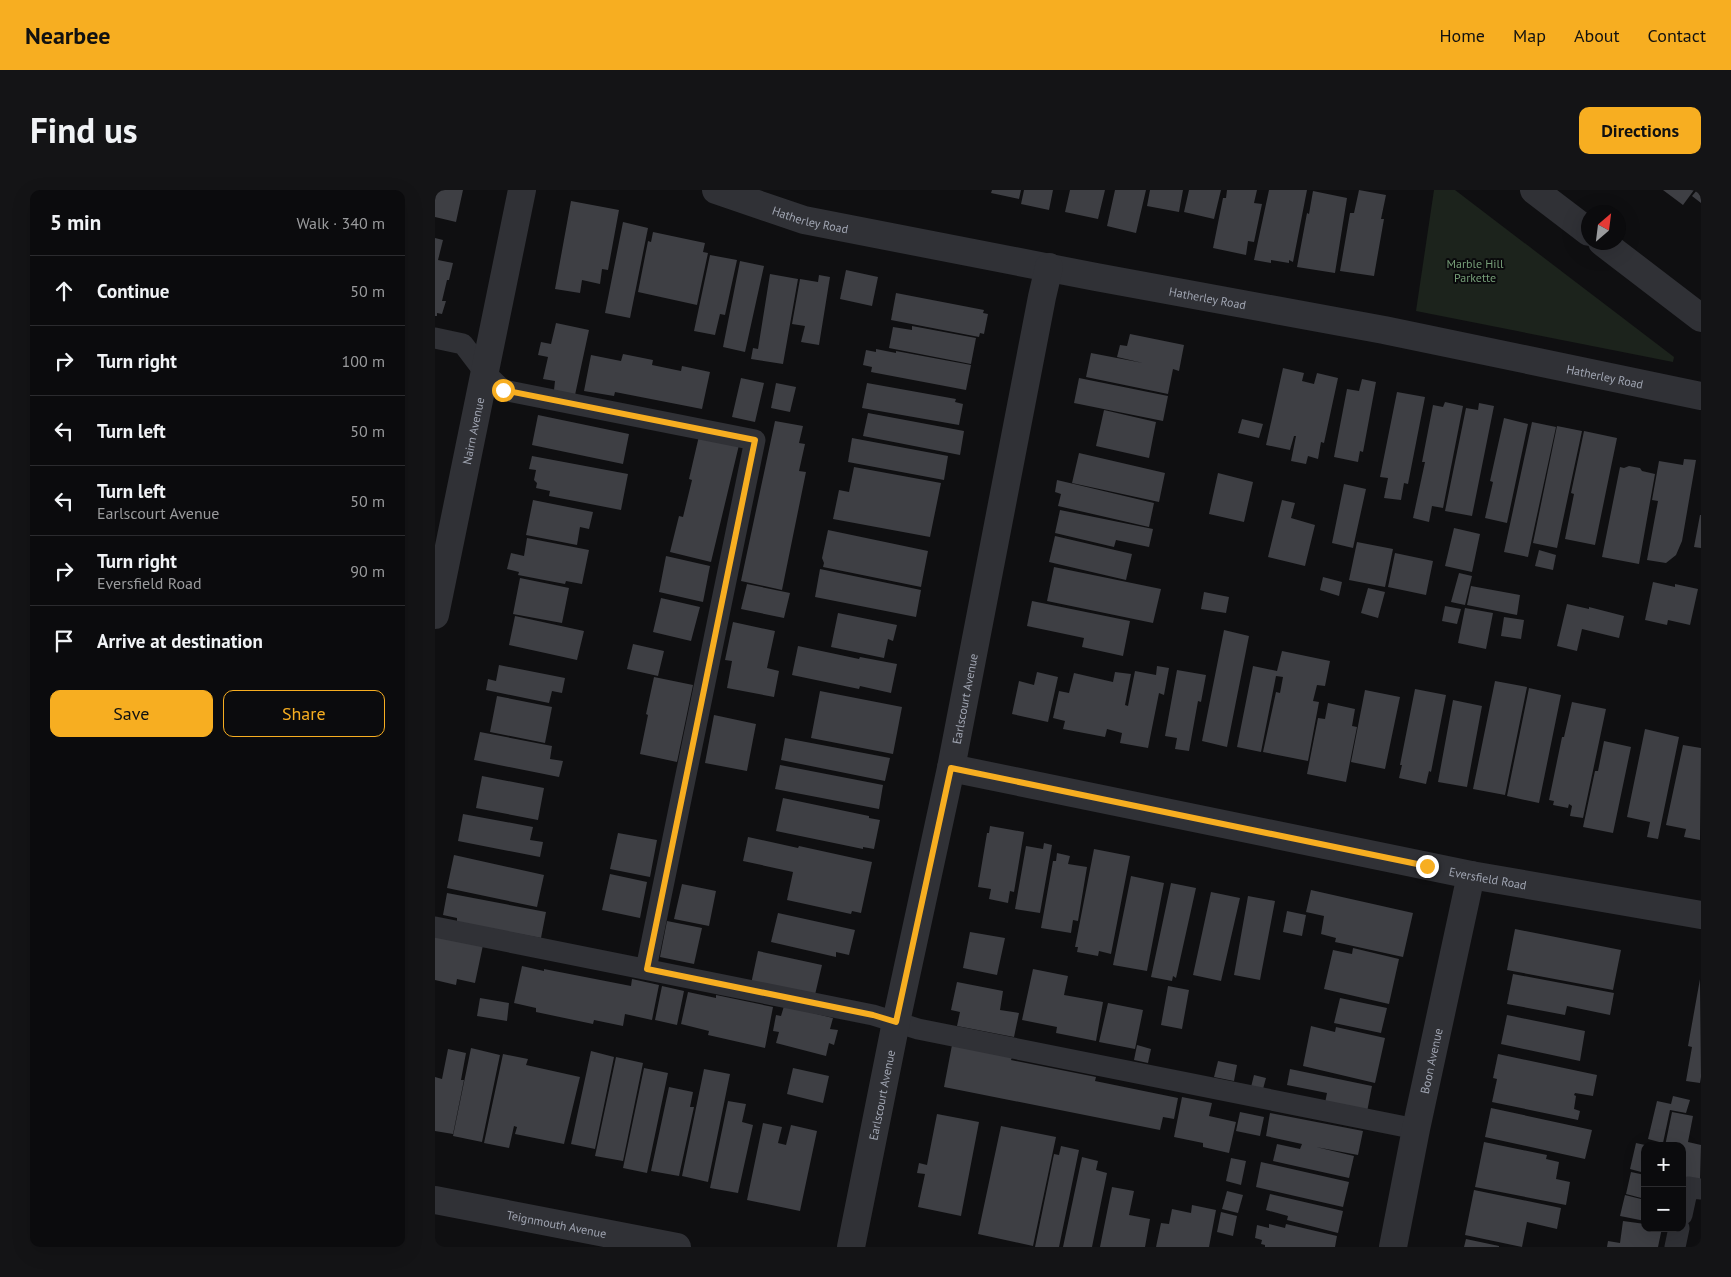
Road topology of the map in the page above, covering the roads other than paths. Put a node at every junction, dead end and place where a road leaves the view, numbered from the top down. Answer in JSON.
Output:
{"nodes":[{"id":1,"x":522,"y":190,"type":"edge"},
{"id":2,"x":716,"y":190,"type":"edge"},
{"id":3,"x":1534,"y":190,"type":"edge"},
{"id":4,"x":1581,"y":226,"type":"edge"},
{"id":5,"x":1612,"y":250,"type":"edge"},
{"id":6,"x":1049,"y":267,"type":"junction"},
{"id":7,"x":1701,"y":318,"type":"edge"},
{"id":8,"x":435,"y":338,"type":"edge"},
{"id":9,"x":485,"y":373,"type":"junction"},
{"id":10,"x":1701,"y":396,"type":"edge"},
{"id":11,"x":435,"y":615,"type":"edge"},
{"id":12,"x":951,"y":768,"type":"junction"},
{"id":13,"x":1471,"y":875,"type":"junction"},
{"id":14,"x":1701,"y":915,"type":"edge"},
{"id":15,"x":435,"y":927,"type":"edge"},
{"id":16,"x":647,"y":969,"type":"junction"},
{"id":17,"x":896,"y":1022,"type":"junction"},
{"id":18,"x":1416,"y":1129,"type":"junction"},
{"id":19,"x":1701,"y":1189,"type":"edge"},
{"id":20,"x":1686,"y":1196,"type":"edge"},
{"id":21,"x":435,"y":1200,"type":"edge"},
{"id":22,"x":1678,"y":1232,"type":"edge"},
{"id":23,"x":677,"y":1247,"type":"edge"},
{"id":24,"x":851,"y":1247,"type":"edge"},
{"id":25,"x":1393,"y":1247,"type":"edge"},
{"id":26,"x":1675,"y":1247,"type":"edge"}],
"edges":[{"from":1,"to":9,"type":"street","name":"Nairn Avenue"},
{"from":2,"to":6,"type":"street","name":"Hatherley Road"},
{"from":3,"to":4,"type":"street"},
{"from":5,"to":7,"type":"street"},
{"from":6,"to":10,"type":"street","name":"Hatherley Road"},
{"from":6,"to":12,"type":"street","name":"Earlscourt Avenue"},
{"from":8,"to":9,"type":"lane"},
{"from":9,"to":11,"type":"street","name":"Nairn Avenue"},
{"from":9,"to":16,"type":"lane"},
{"from":12,"to":13,"type":"street","name":"Eversfield Road"},
{"from":12,"to":17,"type":"street","name":"Earlscourt Avenue"},
{"from":13,"to":14,"type":"street","name":"Eversfield Road"},
{"from":13,"to":18,"type":"street","name":"Boon Avenue"},
{"from":15,"to":16,"type":"lane"},
{"from":16,"to":17,"type":"lane"},
{"from":17,"to":18,"type":"lane"},
{"from":17,"to":24,"type":"street","name":"Earlscourt Avenue"},
{"from":18,"to":25,"type":"street","name":"Boon Avenue"},
{"from":19,"to":20,"type":"lane"},
{"from":21,"to":23,"type":"street","name":"Teignmouth Avenue"},
{"from":22,"to":26,"type":"lane"}]}
